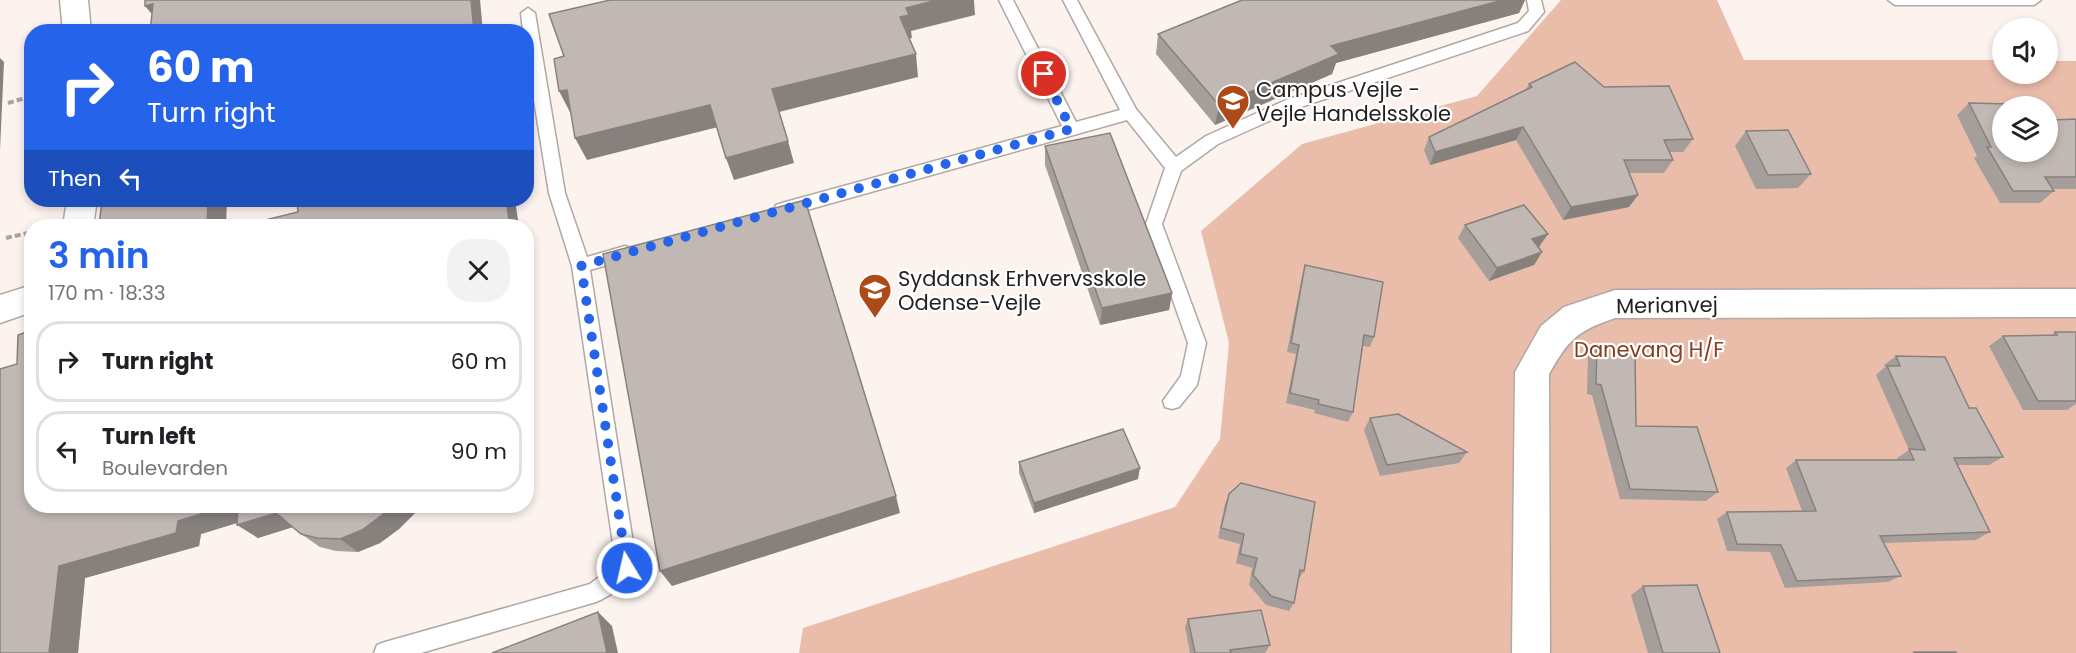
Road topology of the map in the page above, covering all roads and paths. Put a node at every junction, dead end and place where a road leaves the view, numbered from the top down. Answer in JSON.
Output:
{"nodes":[{"id":1,"x":74,"y":0,"type":"edge"},
{"id":2,"x":1006,"y":0,"type":"edge"},
{"id":3,"x":1070,"y":0,"type":"edge"},
{"id":4,"x":1534,"y":0,"type":"edge"},
{"id":5,"x":1895,"y":0,"type":"edge"},
{"id":6,"x":2034,"y":0,"type":"edge"},
{"id":7,"x":528,"y":13,"type":"dead end"},
{"id":8,"x":76,"y":24,"type":"edge"},
{"id":9,"x":530,"y":24,"type":"edge"},
{"id":10,"x":534,"y":50,"type":"edge"},
{"id":11,"x":24,"y":98,"type":"edge"},
{"id":12,"x":8,"y":103,"type":"dead end"},
{"id":13,"x":1130,"y":113,"type":"junction"},
{"id":14,"x":1071,"y":129,"type":"junction"},
{"id":15,"x":1174,"y":167,"type":"junction"},
{"id":16,"x":764,"y":215,"type":"edge"},
{"id":17,"x":24,"y":234,"type":"edge"},
{"id":18,"x":6,"y":238,"type":"dead end"},
{"id":19,"x":638,"y":250,"type":"edge"},
{"id":20,"x":581,"y":266,"type":"junction"},
{"id":21,"x":24,"y":301,"type":"edge"},
{"id":22,"x":2076,"y":303,"type":"edge"},
{"id":23,"x":0,"y":309,"type":"edge"},
{"id":24,"x":1172,"y":401,"type":"dead end"},
{"id":25,"x":385,"y":653,"type":"edge"},
{"id":26,"x":1531,"y":653,"type":"edge"}],
"edges":[{"from":1,"to":8,"type":"street"},
{"from":2,"to":14,"type":"lane"},
{"from":3,"to":13,"type":"lane"},
{"from":4,"to":15,"type":"lane"},
{"from":5,"to":6,"type":"lane"},
{"from":7,"to":9,"type":"lane"},
{"from":10,"to":20,"type":"lane"},
{"from":11,"to":12,"type":"path"},
{"from":13,"to":14,"type":"lane"},
{"from":13,"to":15,"type":"lane"},
{"from":14,"to":16,"type":"lane"},
{"from":15,"to":24,"type":"lane"},
{"from":17,"to":18,"type":"path"},
{"from":19,"to":20,"type":"lane"},
{"from":20,"to":25,"type":"lane"},
{"from":21,"to":23,"type":"street"},
{"from":22,"to":26,"type":"street","name":"Merianvej"}]}
